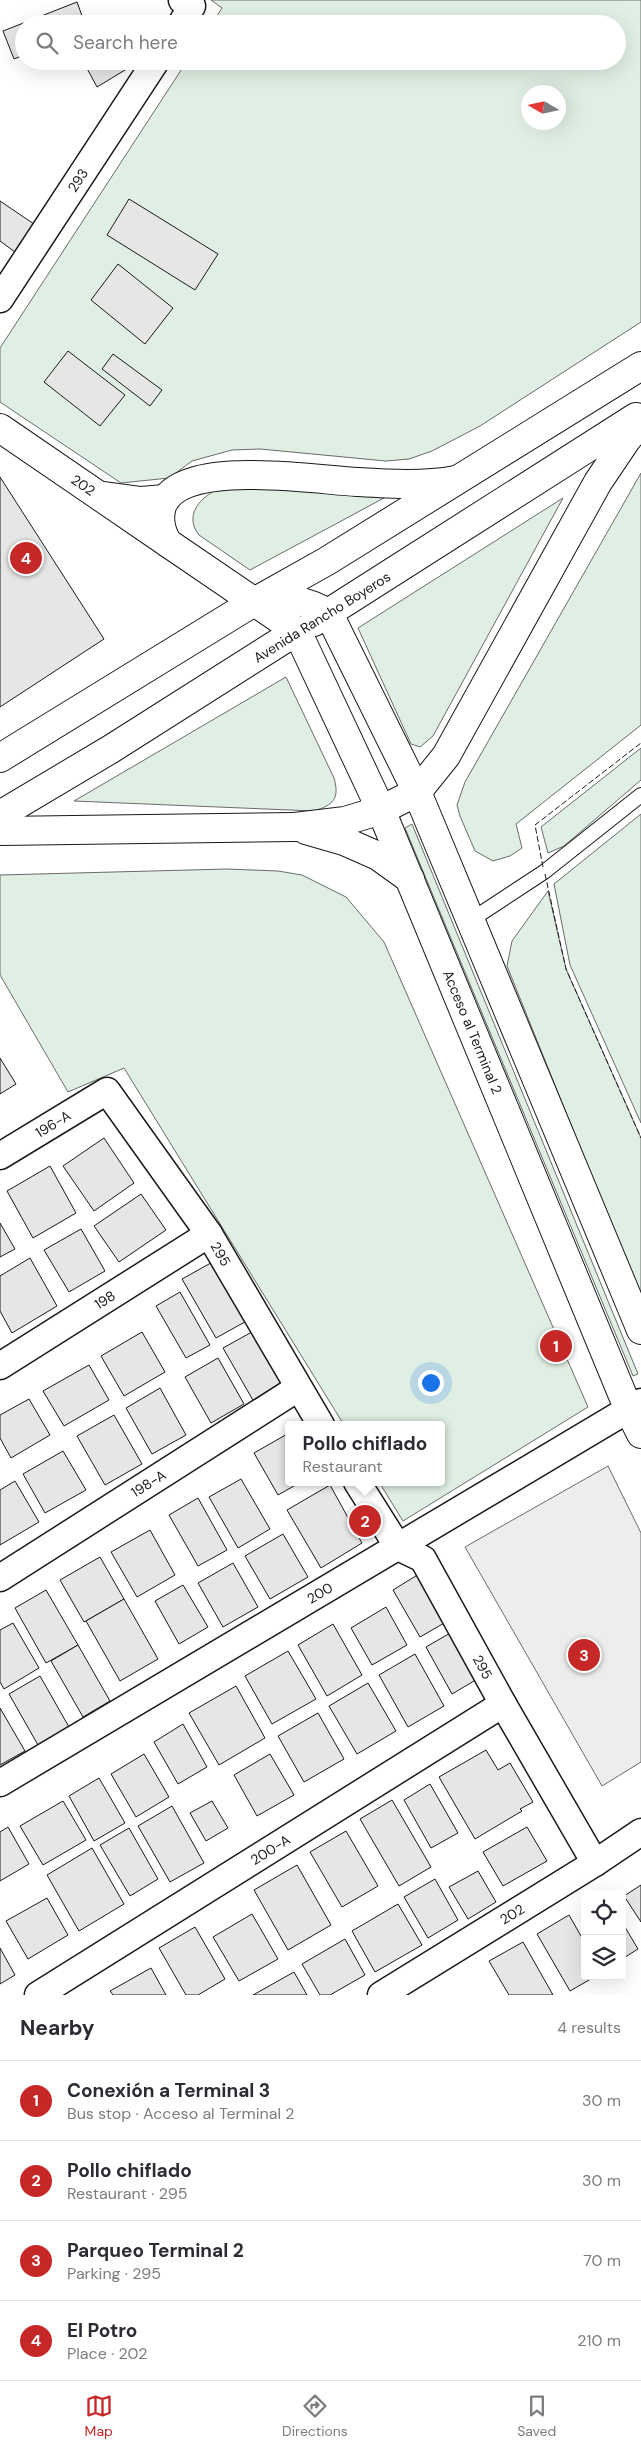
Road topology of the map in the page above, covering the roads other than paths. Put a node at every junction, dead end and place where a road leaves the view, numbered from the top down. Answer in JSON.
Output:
{"nodes":[{"id":1,"x":150,"y":70,"type":"edge"},
{"id":2,"x":0,"y":298,"type":"edge"},
{"id":3,"x":641,"y":366,"type":"edge"},
{"id":4,"x":641,"y":414,"type":"edge"},
{"id":5,"x":641,"y":423,"type":"edge"},
{"id":6,"x":0,"y":428,"type":"edge"},
{"id":7,"x":456,"y":480,"type":"junction"},
{"id":8,"x":97,"y":495,"type":"junction"},
{"id":9,"x":165,"y":499,"type":"junction"},
{"id":10,"x":168,"y":543,"type":"junction"},
{"id":11,"x":254,"y":602,"type":"junction"},
{"id":12,"x":329,"y":614,"type":"junction"},
{"id":13,"x":298,"y":631,"type":"junction"},
{"id":14,"x":0,"y":758,"type":"edge"},
{"id":15,"x":417,"y":792,"type":"junction"},
{"id":16,"x":641,"y":795,"type":"edge"},
{"id":17,"x":381,"y":810,"type":"junction"},
{"id":18,"x":0,"y":815,"type":"edge"},
{"id":19,"x":295,"y":827,"type":"junction"},
{"id":20,"x":0,"y":831,"type":"edge"},
{"id":21,"x":410,"y":879,"type":"junction"},
{"id":22,"x":471,"y":920,"type":"junction"},
{"id":23,"x":107,"y":1091,"type":"joint"},
{"id":24,"x":0,"y":1156,"type":"edge"},
{"id":25,"x":209,"y":1234,"type":"junction"},
{"id":26,"x":641,"y":1330,"type":"edge"},
{"id":27,"x":0,"y":1366,"type":"edge"},
{"id":28,"x":298,"y":1388,"type":"junction"},
{"id":29,"x":634,"y":1405,"type":"edge"},
{"id":30,"x":319,"y":1421,"type":"edge"},
{"id":31,"x":641,"y":1434,"type":"edge"},
{"id":32,"x":360,"y":1486,"type":"edge"},
{"id":33,"x":398,"y":1547,"type":"junction"},
{"id":34,"x":0,"y":1578,"type":"edge"},
{"id":35,"x":503,"y":1704,"type":"junction"},
{"id":36,"x":0,"y":1783,"type":"edge"},
{"id":37,"x":641,"y":1832,"type":"edge"},
{"id":38,"x":595,"y":1863,"type":"junction"},
{"id":39,"x":38,"y":1995,"type":"edge"},
{"id":40,"x":381,"y":1995,"type":"edge"}],
"edges":[{"from":1,"to":2,"type":"street","name":"293"},
{"from":3,"to":7,"type":"main road"},
{"from":4,"to":12,"type":"main road","name":"Avenida Rancho Boyeros"},
{"from":5,"to":15,"type":"main road"},
{"from":6,"to":8,"type":"main road","name":"202"},
{"from":7,"to":9,"type":"main road"},
{"from":7,"to":11,"type":"main road"},
{"from":8,"to":9,"type":"main road"},
{"from":8,"to":10,"type":"main road","name":"202"},
{"from":9,"to":10,"type":"main road"},
{"from":10,"to":11,"type":"main road","name":"202"},
{"from":11,"to":12,"type":"main road"},
{"from":11,"to":13,"type":"main road","name":"202"},
{"from":11,"to":14,"type":"main road"},
{"from":12,"to":13,"type":"main road","name":"Avenida Rancho Boyeros"},
{"from":12,"to":15,"type":"main road"},
{"from":13,"to":17,"type":"main road","name":"Acceso al Terminal 2"},
{"from":13,"to":18,"type":"main road","name":"Avenida Rancho Boyeros"},
{"from":15,"to":17,"type":"main road"},
{"from":15,"to":22,"type":"main road"},
{"from":16,"to":22,"type":"lane"},
{"from":17,"to":19,"type":"main road"},
{"from":17,"to":21,"type":"main road","name":"Acceso al Terminal 2"},
{"from":19,"to":20,"type":"main road"},
{"from":19,"to":21,"type":"main road"},
{"from":21,"to":29,"type":"main road","name":"Acceso al Terminal 2"},
{"from":22,"to":26,"type":"main road"},
{"from":23,"to":24,"type":"street","name":"196-A"},
{"from":23,"to":25,"type":"street","name":"295"},
{"from":25,"to":27,"type":"street","name":"198"},
{"from":25,"to":28,"type":"street","name":"295"},
{"from":28,"to":30,"type":"street","name":"295"},
{"from":28,"to":34,"type":"street","name":"198-A"},
{"from":29,"to":31,"type":"main road","name":"Acceso al Terminal 2"},
{"from":29,"to":33,"type":"street","name":"200"},
{"from":32,"to":33,"type":"street"},
{"from":33,"to":35,"type":"street","name":"295"},
{"from":33,"to":36,"type":"street","name":"200"},
{"from":35,"to":38,"type":"street","name":"295"},
{"from":35,"to":39,"type":"street","name":"200-A"},
{"from":37,"to":38,"type":"street","name":"202"},
{"from":38,"to":40,"type":"street","name":"202"}]}
